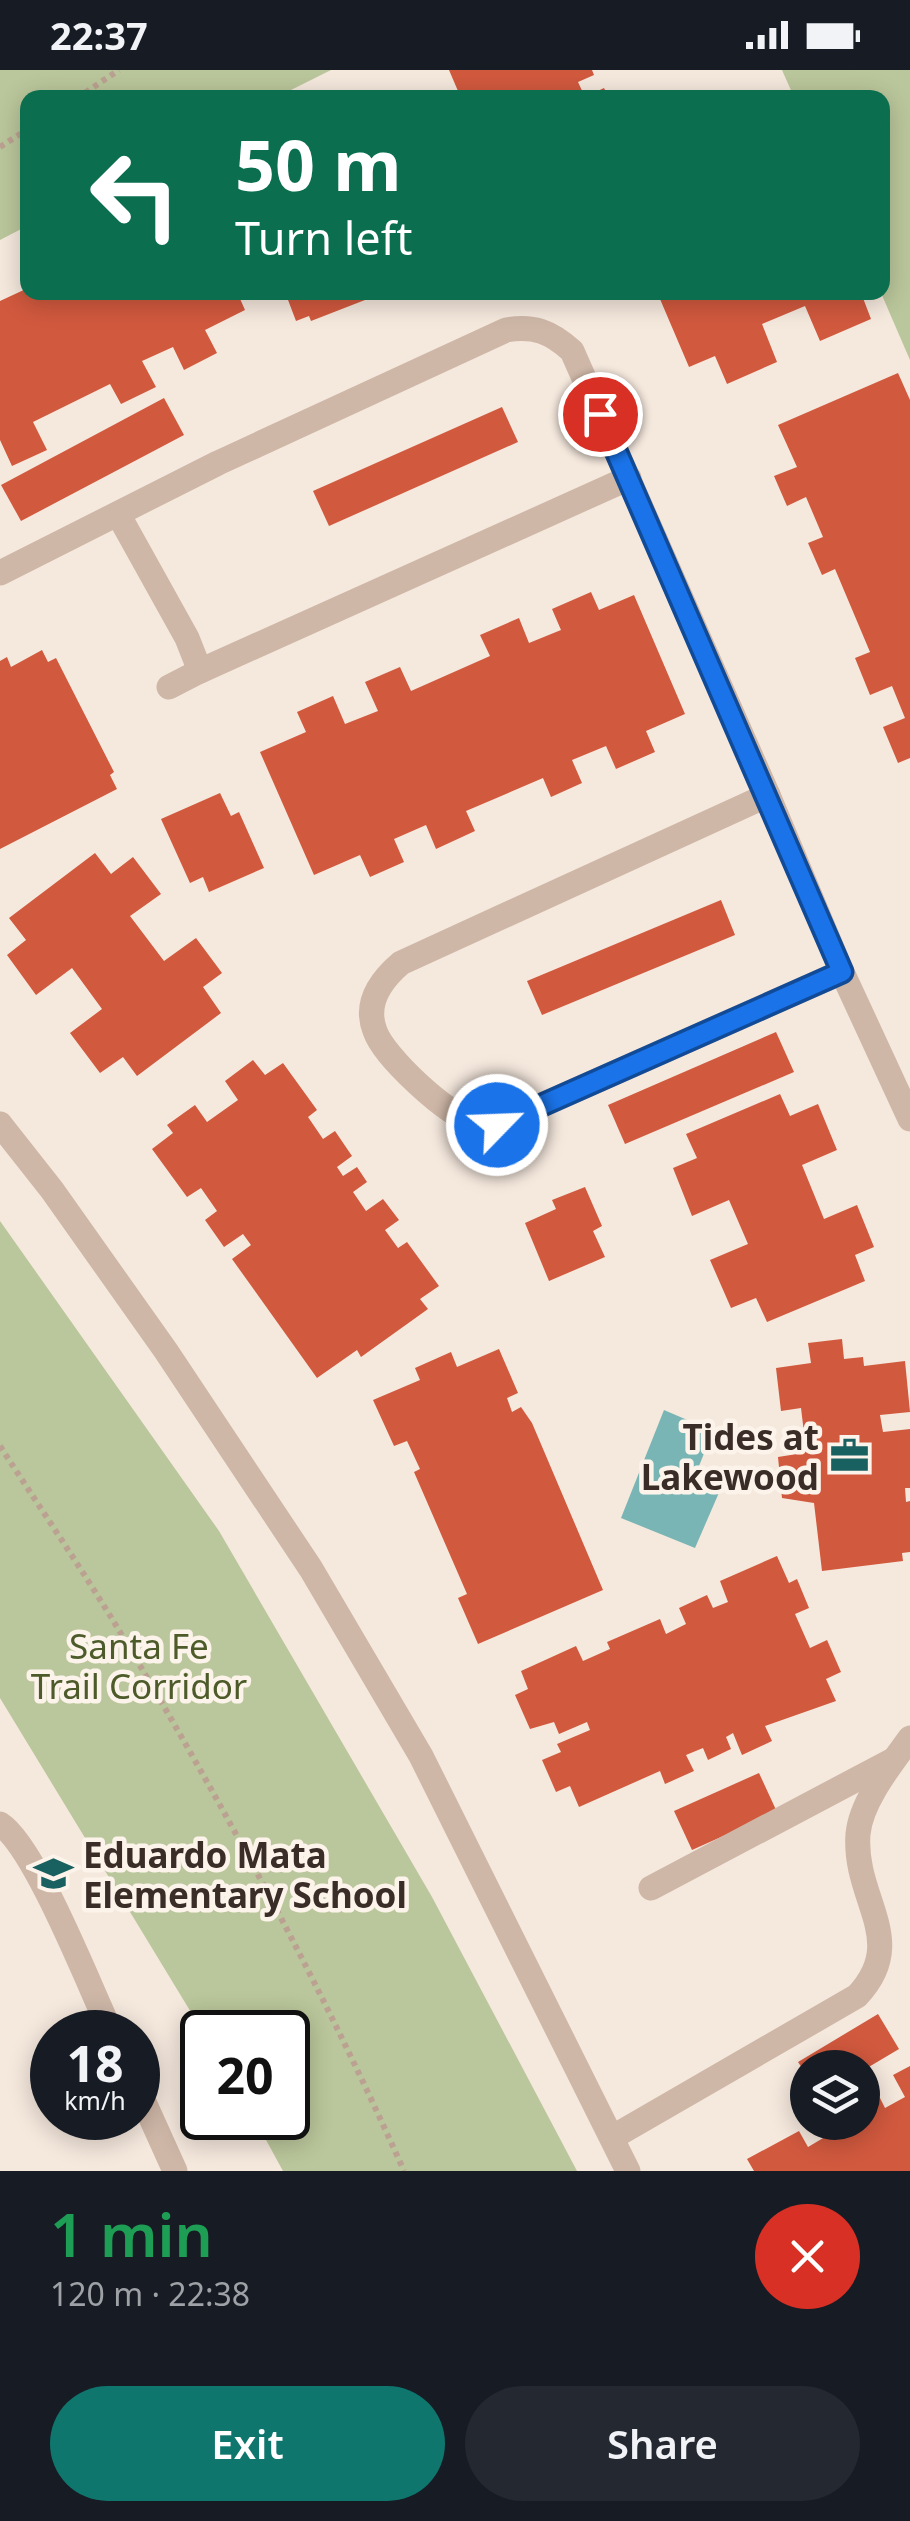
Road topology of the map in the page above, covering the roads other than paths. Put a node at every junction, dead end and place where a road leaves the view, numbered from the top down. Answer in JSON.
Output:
{"nodes":[{"id":1,"x":628,"y":478,"type":"junction"},
{"id":2,"x":118,"y":514,"type":"junction"},
{"id":3,"x":0,"y":574,"type":"edge"},
{"id":4,"x":200,"y":671,"type":"junction"},
{"id":5,"x":168,"y":687,"type":"dead end"},
{"id":6,"x":768,"y":795,"type":"junction"},
{"id":7,"x":842,"y":972,"type":"junction"},
{"id":8,"x":910,"y":1119,"type":"edge"},
{"id":9,"x":0,"y":1124,"type":"edge"},
{"id":10,"x":905,"y":1748,"type":"edge"},
{"id":11,"x":0,"y":1824,"type":"edge"},
{"id":12,"x":651,"y":1888,"type":"dead end"},
{"id":13,"x":101,"y":2010,"type":"edge"},
{"id":14,"x":160,"y":2136,"type":"edge"},
{"id":15,"x":613,"y":2137,"type":"junction"},
{"id":16,"x":176,"y":2171,"type":"edge"},
{"id":17,"x":628,"y":2171,"type":"edge"}],
"edges":[{"from":1,"to":2,"type":"lane"},
{"from":1,"to":4,"type":"lane"},
{"from":1,"to":6,"type":"lane"},
{"from":2,"to":3,"type":"lane"},
{"from":2,"to":4,"type":"lane"},
{"from":4,"to":5,"type":"lane"},
{"from":6,"to":7,"type":"lane"},
{"from":6,"to":7,"type":"lane"},
{"from":7,"to":8,"type":"lane"},
{"from":9,"to":15,"type":"lane"},
{"from":10,"to":12,"type":"lane"},
{"from":10,"to":15,"type":"lane"},
{"from":11,"to":13,"type":"lane"},
{"from":14,"to":16,"type":"lane"},
{"from":15,"to":17,"type":"lane"}]}
